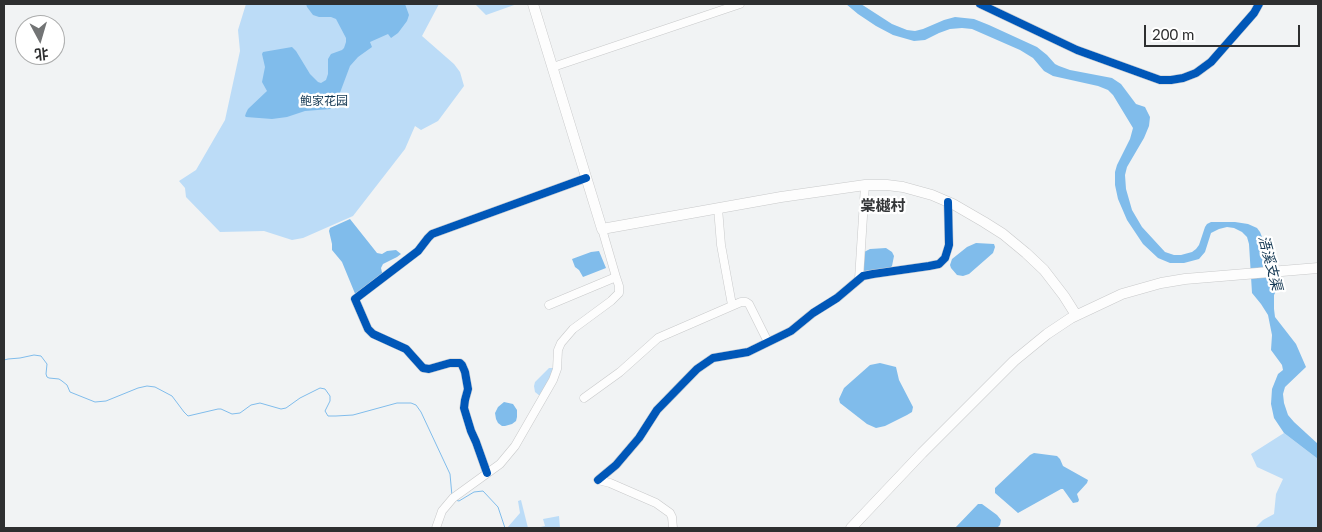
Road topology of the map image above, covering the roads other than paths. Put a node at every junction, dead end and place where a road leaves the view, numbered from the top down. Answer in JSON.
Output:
{"nodes":[{"id":1,"x":534,"y":4,"type":"edge"},
{"id":2,"x":740,"y":4,"type":"edge"},
{"id":3,"x":980,"y":4,"type":"edge"},
{"id":4,"x":1260,"y":4,"type":"edge"},
{"id":5,"x":553,"y":67,"type":"junction"},
{"id":6,"x":586,"y":178,"type":"junction"},
{"id":7,"x":866,"y":185,"type":"junction"},
{"id":8,"x":948,"y":202,"type":"junction"},
{"id":9,"x":718,"y":208,"type":"junction"},
{"id":10,"x":602,"y":229,"type":"junction"},
{"id":11,"x":1318,"y":268,"type":"edge"},
{"id":12,"x":1281,"y":274,"type":"junction"},
{"id":13,"x":1318,"y":274,"type":"edge"},
{"id":14,"x":616,"y":277,"type":"junction"},
{"id":15,"x":1240,"y":278,"type":"junction"},
{"id":16,"x":859,"y":280,"type":"junction"},
{"id":17,"x":549,"y":305,"type":"dead end"},
{"id":18,"x":732,"y":305,"type":"junction"},
{"id":19,"x":1076,"y":315,"type":"junction"},
{"id":20,"x":768,"y":342,"type":"junction"},
{"id":21,"x":584,"y":398,"type":"dead end"},
{"id":22,"x":486,"y":473,"type":"junction"},
{"id":23,"x":436,"y":528,"type":"edge"},
{"id":24,"x":673,"y":528,"type":"edge"},
{"id":25,"x":851,"y":528,"type":"edge"},
{"id":26,"x":860,"y":528,"type":"edge"}],
"edges":[{"from":1,"to":5,"type":"main road"},
{"from":2,"to":5,"type":"street"},
{"from":3,"to":4,"type":"street"},
{"from":5,"to":6,"type":"main road"},
{"from":6,"to":10,"type":"main road"},
{"from":6,"to":22,"type":"street"},
{"from":7,"to":8,"type":"main road"},
{"from":7,"to":9,"type":"main road"},
{"from":7,"to":16,"type":"street"},
{"from":8,"to":16,"type":"street"},
{"from":8,"to":19,"type":"main road"},
{"from":9,"to":10,"type":"main road"},
{"from":9,"to":18,"type":"street"},
{"from":10,"to":14,"type":"street"},
{"from":11,"to":12,"type":"main road"},
{"from":12,"to":13,"type":"main road"},
{"from":12,"to":15,"type":"main road"},
{"from":14,"to":17,"type":"street"},
{"from":14,"to":22,"type":"street"},
{"from":15,"to":19,"type":"main road"},
{"from":15,"to":26,"type":"main road"},
{"from":16,"to":20,"type":"street"},
{"from":18,"to":20,"type":"street"},
{"from":18,"to":21,"type":"street"},
{"from":19,"to":25,"type":"main road"},
{"from":20,"to":24,"type":"street"},
{"from":22,"to":23,"type":"street"}]}
